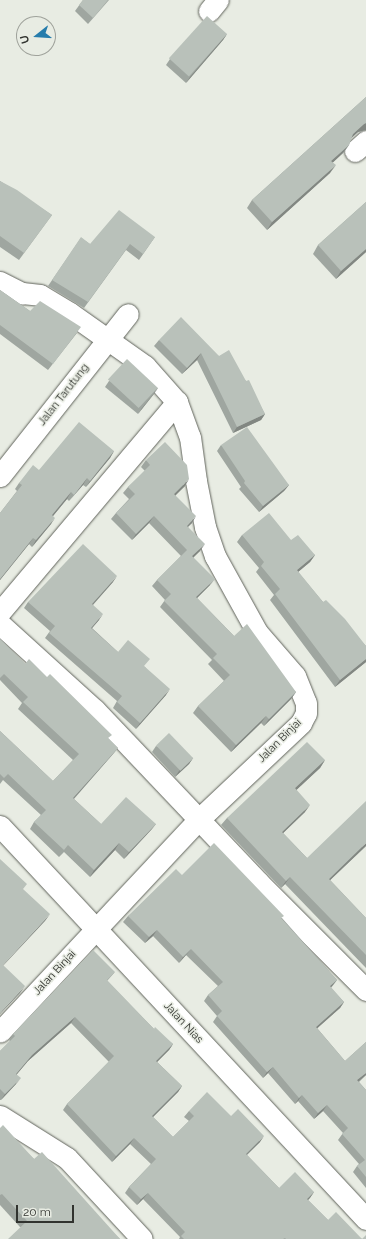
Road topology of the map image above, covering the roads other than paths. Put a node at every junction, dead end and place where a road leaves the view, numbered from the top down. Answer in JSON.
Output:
{"nodes":[{"id":1,"x":0,"y":282,"type":"edge"},
{"id":2,"x":128,"y":314,"type":"dead end"},
{"id":3,"x":107,"y":341,"type":"junction"},
{"id":4,"x":177,"y":402,"type":"junction"},
{"id":5,"x":0,"y":476,"type":"edge"},
{"id":6,"x":0,"y":612,"type":"edge"},
{"id":7,"x":0,"y":624,"type":"edge"},
{"id":8,"x":199,"y":819,"type":"junction"},
{"id":9,"x":0,"y":826,"type":"edge"},
{"id":10,"x":96,"y":929,"type":"junction"},
{"id":11,"x":366,"y":990,"type":"edge"},
{"id":12,"x":0,"y":1032,"type":"edge"},
{"id":13,"x":0,"y":1116,"type":"edge"},
{"id":14,"x":366,"y":1219,"type":"edge"},
{"id":15,"x":142,"y":1239,"type":"edge"}],
"edges":[{"from":1,"to":3,"type":"street","name":"Jalan Binjai"},
{"from":2,"to":3,"type":"street","name":"Jalan Tarutung"},
{"from":3,"to":4,"type":"street","name":"Jalan Binjai"},
{"from":3,"to":5,"type":"street","name":"Jalan Tarutung"},
{"from":4,"to":6,"type":"street"},
{"from":4,"to":8,"type":"street","name":"Jalan Binjai"},
{"from":7,"to":8,"type":"street"},
{"from":8,"to":10,"type":"street","name":"Jalan Binjai"},
{"from":8,"to":11,"type":"street"},
{"from":9,"to":10,"type":"street","name":"Jalan Nias"},
{"from":10,"to":12,"type":"street","name":"Jalan Binjai"},
{"from":10,"to":14,"type":"street","name":"Jalan Nias"},
{"from":13,"to":15,"type":"street"}]}
